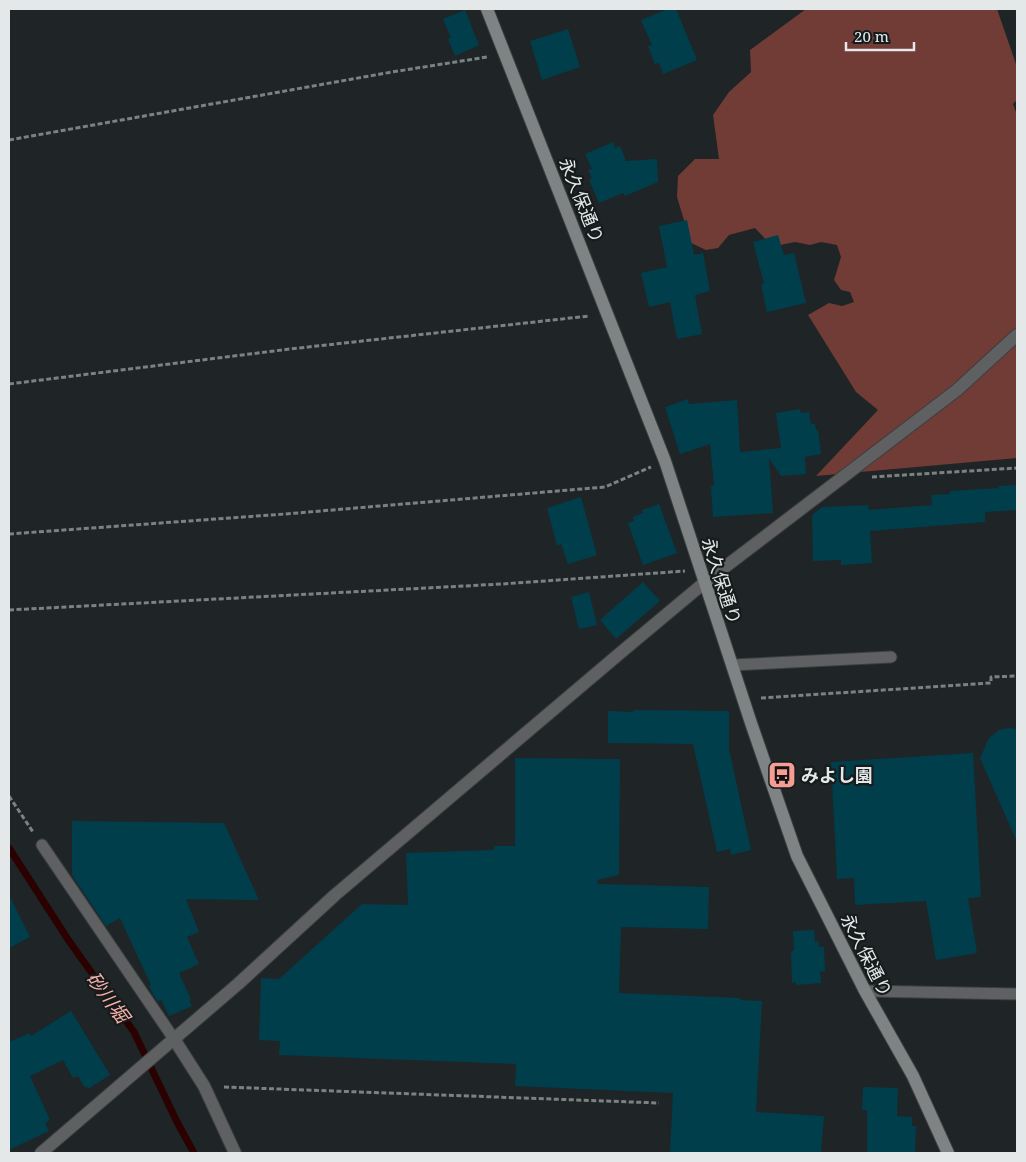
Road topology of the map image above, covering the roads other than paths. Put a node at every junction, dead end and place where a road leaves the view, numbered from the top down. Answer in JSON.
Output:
{"nodes":[{"id":1,"x":487,"y":9,"type":"edge"},
{"id":2,"x":1017,"y":334,"type":"edge"},
{"id":3,"x":702,"y":577,"type":"junction"},
{"id":4,"x":891,"y":657,"type":"dead end"},
{"id":5,"x":732,"y":665,"type":"junction"},
{"id":6,"x":42,"y":845,"type":"road end"},
{"id":7,"x":865,"y":991,"type":"junction"},
{"id":8,"x":1017,"y":994,"type":"edge"},
{"id":9,"x":171,"y":1042,"type":"junction"},
{"id":10,"x":40,"y":1153,"type":"edge"},
{"id":11,"x":235,"y":1153,"type":"edge"},
{"id":12,"x":948,"y":1153,"type":"edge"}],
"edges":[{"from":1,"to":3,"type":"street","name":"永久保通り"},
{"from":2,"to":3,"type":"street"},
{"from":3,"to":5,"type":"street","name":"永久保通り"},
{"from":3,"to":9,"type":"street"},
{"from":4,"to":5,"type":"lane"},
{"from":5,"to":7,"type":"street","name":"永久保通り"},
{"from":6,"to":9,"type":"lane"},
{"from":7,"to":8,"type":"lane"},
{"from":7,"to":12,"type":"street","name":"永久保通り"},
{"from":9,"to":10,"type":"street"},
{"from":9,"to":11,"type":"street"}]}
